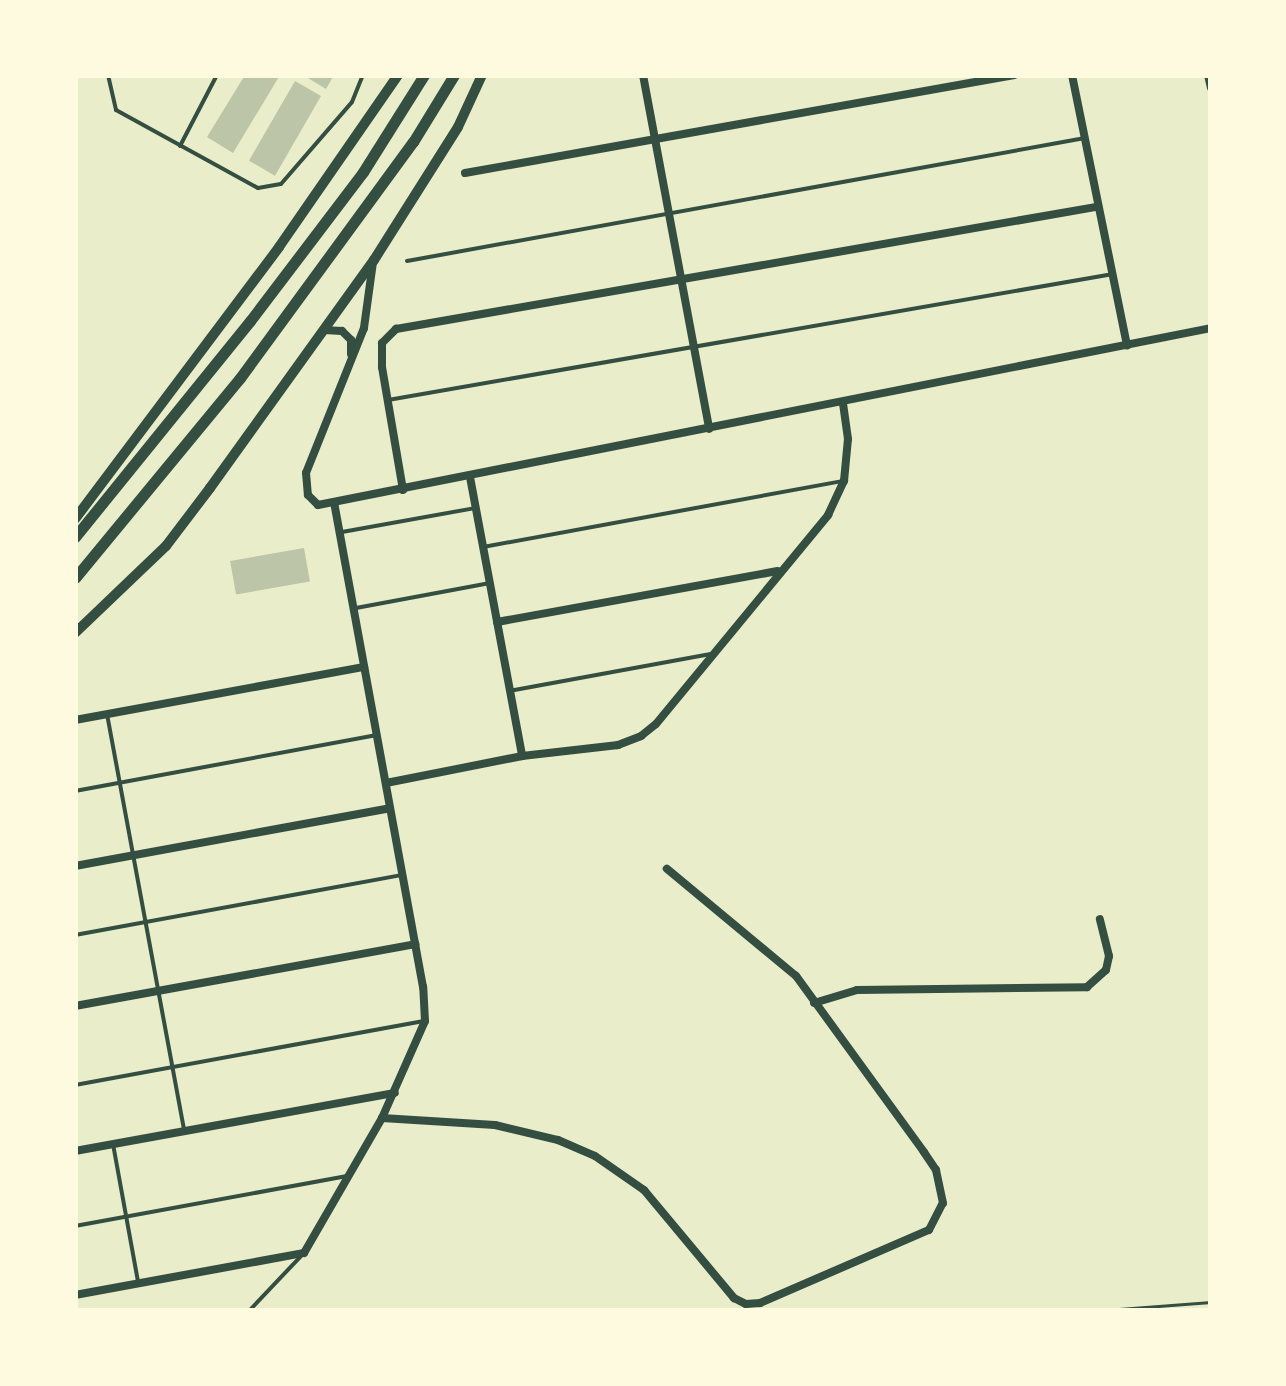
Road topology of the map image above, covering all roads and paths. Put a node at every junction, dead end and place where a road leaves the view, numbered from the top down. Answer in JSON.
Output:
{"nodes":[{"id":1,"x":108,"y":75,"type":"edge"},
{"id":2,"x":217,"y":75,"type":"edge"},
{"id":3,"x":363,"y":75,"type":"edge"},
{"id":4,"x":398,"y":75,"type":"edge"},
{"id":5,"x":424,"y":75,"type":"edge"},
{"id":6,"x":454,"y":75,"type":"edge"},
{"id":7,"x":482,"y":75,"type":"edge"},
{"id":8,"x":643,"y":75,"type":"edge"},
{"id":9,"x":1014,"y":75,"type":"edge"},
{"id":10,"x":1072,"y":75,"type":"edge"},
{"id":11,"x":1208,"y":75,"type":"edge"},
{"id":12,"x":1211,"y":88,"type":"edge"},
{"id":13,"x":1085,"y":138,"type":"junction"},
{"id":14,"x":656,"y":142,"type":"junction"},
{"id":15,"x":180,"y":146,"type":"junction"},
{"id":16,"x":465,"y":173,"type":"dead end"},
{"id":17,"x":1096,"y":206,"type":"junction"},
{"id":18,"x":668,"y":212,"type":"junction"},
{"id":19,"x":374,"y":260,"type":"junction"},
{"id":20,"x":407,"y":261,"type":"dead end"},
{"id":21,"x":1112,"y":274,"type":"junction"},
{"id":22,"x":680,"y":279,"type":"junction"},
{"id":23,"x":1211,"y":328,"type":"edge"},
{"id":24,"x":319,"y":331,"type":"junction"},
{"id":25,"x":1127,"y":345,"type":"junction"},
{"id":26,"x":694,"y":348,"type":"junction"},
{"id":27,"x":351,"y":359,"type":"junction"},
{"id":28,"x":386,"y":400,"type":"junction"},
{"id":29,"x":843,"y":402,"type":"junction"},
{"id":30,"x":710,"y":429,"type":"junction"},
{"id":31,"x":470,"y":477,"type":"junction"},
{"id":32,"x":844,"y":480,"type":"junction"},
{"id":33,"x":404,"y":490,"type":"junction"},
{"id":34,"x":334,"y":504,"type":"junction"},
{"id":35,"x":475,"y":508,"type":"junction"},
{"id":36,"x":75,"y":519,"type":"edge"},
{"id":37,"x":339,"y":533,"type":"junction"},
{"id":38,"x":75,"y":537,"type":"edge"},
{"id":39,"x":483,"y":547,"type":"junction"},
{"id":40,"x":780,"y":570,"type":"junction"},
{"id":41,"x":75,"y":578,"type":"edge"},
{"id":42,"x":490,"y":584,"type":"junction"},
{"id":43,"x":353,"y":608,"type":"junction"},
{"id":44,"x":496,"y":622,"type":"junction"},
{"id":45,"x":75,"y":633,"type":"edge"},
{"id":46,"x":718,"y":653,"type":"junction"},
{"id":47,"x":364,"y":667,"type":"junction"},
{"id":48,"x":509,"y":691,"type":"junction"},
{"id":49,"x":107,"y":714,"type":"junction"},
{"id":50,"x":75,"y":720,"type":"edge"},
{"id":51,"x":376,"y":735,"type":"junction"},
{"id":52,"x":522,"y":756,"type":"junction"},
{"id":53,"x":120,"y":782,"type":"junction"},
{"id":54,"x":386,"y":783,"type":"junction"},
{"id":55,"x":75,"y":790,"type":"edge"},
{"id":56,"x":390,"y":808,"type":"junction"},
{"id":57,"x":133,"y":856,"type":"junction"},
{"id":58,"x":75,"y":866,"type":"edge"},
{"id":59,"x":667,"y":868,"type":"dead end"},
{"id":60,"x":403,"y":875,"type":"junction"},
{"id":61,"x":1100,"y":919,"type":"dead end"},
{"id":62,"x":146,"y":922,"type":"junction"},
{"id":63,"x":75,"y":935,"type":"edge"},
{"id":64,"x":416,"y":944,"type":"junction"},
{"id":65,"x":158,"y":991,"type":"junction"},
{"id":66,"x":814,"y":1004,"type":"junction"},
{"id":67,"x":75,"y":1006,"type":"edge"},
{"id":68,"x":425,"y":1021,"type":"junction"},
{"id":69,"x":172,"y":1067,"type":"junction"},
{"id":70,"x":75,"y":1085,"type":"edge"},
{"id":71,"x":395,"y":1093,"type":"junction"},
{"id":72,"x":382,"y":1118,"type":"junction"},
{"id":73,"x":184,"y":1131,"type":"junction"},
{"id":74,"x":113,"y":1144,"type":"junction"},
{"id":75,"x":75,"y":1151,"type":"edge"},
{"id":76,"x":348,"y":1176,"type":"junction"},
{"id":77,"x":126,"y":1216,"type":"junction"},
{"id":78,"x":75,"y":1226,"type":"edge"},
{"id":79,"x":304,"y":1253,"type":"junction"},
{"id":80,"x":138,"y":1283,"type":"junction"},
{"id":81,"x":75,"y":1295,"type":"edge"},
{"id":82,"x":1211,"y":1302,"type":"edge"},
{"id":83,"x":250,"y":1311,"type":"edge"},
{"id":84,"x":1093,"y":1311,"type":"edge"}],
"edges":[{"from":1,"to":15,"type":"lane"},
{"from":2,"to":15,"type":"lane"},
{"from":3,"to":15,"type":"lane"},
{"from":4,"to":36,"type":"main road"},
{"from":5,"to":38,"type":"main road"},
{"from":6,"to":41,"type":"main road"},
{"from":7,"to":19,"type":"main road"},
{"from":8,"to":14,"type":"street"},
{"from":9,"to":14,"type":"street"},
{"from":10,"to":13,"type":"street"},
{"from":11,"to":12,"type":"street"},
{"from":13,"to":17,"type":"street"},
{"from":13,"to":18,"type":"lane"},
{"from":14,"to":16,"type":"street"},
{"from":14,"to":18,"type":"street"},
{"from":17,"to":21,"type":"street"},
{"from":17,"to":22,"type":"street"},
{"from":18,"to":20,"type":"lane"},
{"from":18,"to":22,"type":"street"},
{"from":19,"to":24,"type":"main road"},
{"from":19,"to":27,"type":"street"},
{"from":21,"to":25,"type":"street"},
{"from":21,"to":26,"type":"lane"},
{"from":22,"to":26,"type":"street"},
{"from":22,"to":28,"type":"street"},
{"from":23,"to":25,"type":"street"},
{"from":24,"to":27,"type":"street"},
{"from":24,"to":45,"type":"main road"},
{"from":25,"to":29,"type":"street"},
{"from":26,"to":28,"type":"lane"},
{"from":26,"to":30,"type":"street"},
{"from":27,"to":34,"type":"street"},
{"from":28,"to":33,"type":"street"},
{"from":29,"to":30,"type":"street"},
{"from":29,"to":32,"type":"street"},
{"from":30,"to":31,"type":"street"},
{"from":31,"to":33,"type":"street"},
{"from":31,"to":35,"type":"street"},
{"from":32,"to":39,"type":"lane"},
{"from":32,"to":40,"type":"street"},
{"from":33,"to":34,"type":"street"},
{"from":34,"to":37,"type":"street"},
{"from":35,"to":37,"type":"lane"},
{"from":35,"to":39,"type":"street"},
{"from":37,"to":43,"type":"street"},
{"from":39,"to":42,"type":"street"},
{"from":40,"to":44,"type":"street"},
{"from":40,"to":46,"type":"street"},
{"from":42,"to":43,"type":"lane"},
{"from":42,"to":44,"type":"street"},
{"from":43,"to":47,"type":"street"},
{"from":44,"to":48,"type":"street"},
{"from":46,"to":48,"type":"lane"},
{"from":46,"to":52,"type":"street"},
{"from":47,"to":49,"type":"street"},
{"from":47,"to":51,"type":"street"},
{"from":48,"to":52,"type":"street"},
{"from":49,"to":50,"type":"street"},
{"from":49,"to":53,"type":"lane"},
{"from":51,"to":53,"type":"lane"},
{"from":51,"to":54,"type":"street"},
{"from":52,"to":54,"type":"street"},
{"from":53,"to":55,"type":"lane"},
{"from":53,"to":57,"type":"lane"},
{"from":54,"to":56,"type":"street"},
{"from":56,"to":57,"type":"street"},
{"from":56,"to":60,"type":"street"},
{"from":57,"to":58,"type":"street"},
{"from":57,"to":62,"type":"lane"},
{"from":59,"to":66,"type":"street"},
{"from":60,"to":62,"type":"lane"},
{"from":60,"to":64,"type":"street"},
{"from":61,"to":66,"type":"street"},
{"from":62,"to":63,"type":"lane"},
{"from":62,"to":65,"type":"lane"},
{"from":64,"to":65,"type":"street"},
{"from":64,"to":68,"type":"street"},
{"from":65,"to":67,"type":"street"},
{"from":65,"to":69,"type":"lane"},
{"from":66,"to":72,"type":"street"},
{"from":68,"to":69,"type":"lane"},
{"from":68,"to":71,"type":"street"},
{"from":69,"to":70,"type":"lane"},
{"from":69,"to":73,"type":"lane"},
{"from":71,"to":72,"type":"street"},
{"from":71,"to":73,"type":"street"},
{"from":72,"to":76,"type":"street"},
{"from":73,"to":74,"type":"street"},
{"from":74,"to":75,"type":"street"},
{"from":74,"to":77,"type":"lane"},
{"from":76,"to":77,"type":"lane"},
{"from":76,"to":79,"type":"street"},
{"from":77,"to":78,"type":"lane"},
{"from":77,"to":80,"type":"lane"},
{"from":79,"to":80,"type":"street"},
{"from":79,"to":83,"type":"lane"},
{"from":80,"to":81,"type":"street"},
{"from":82,"to":84,"type":"path"}]}
